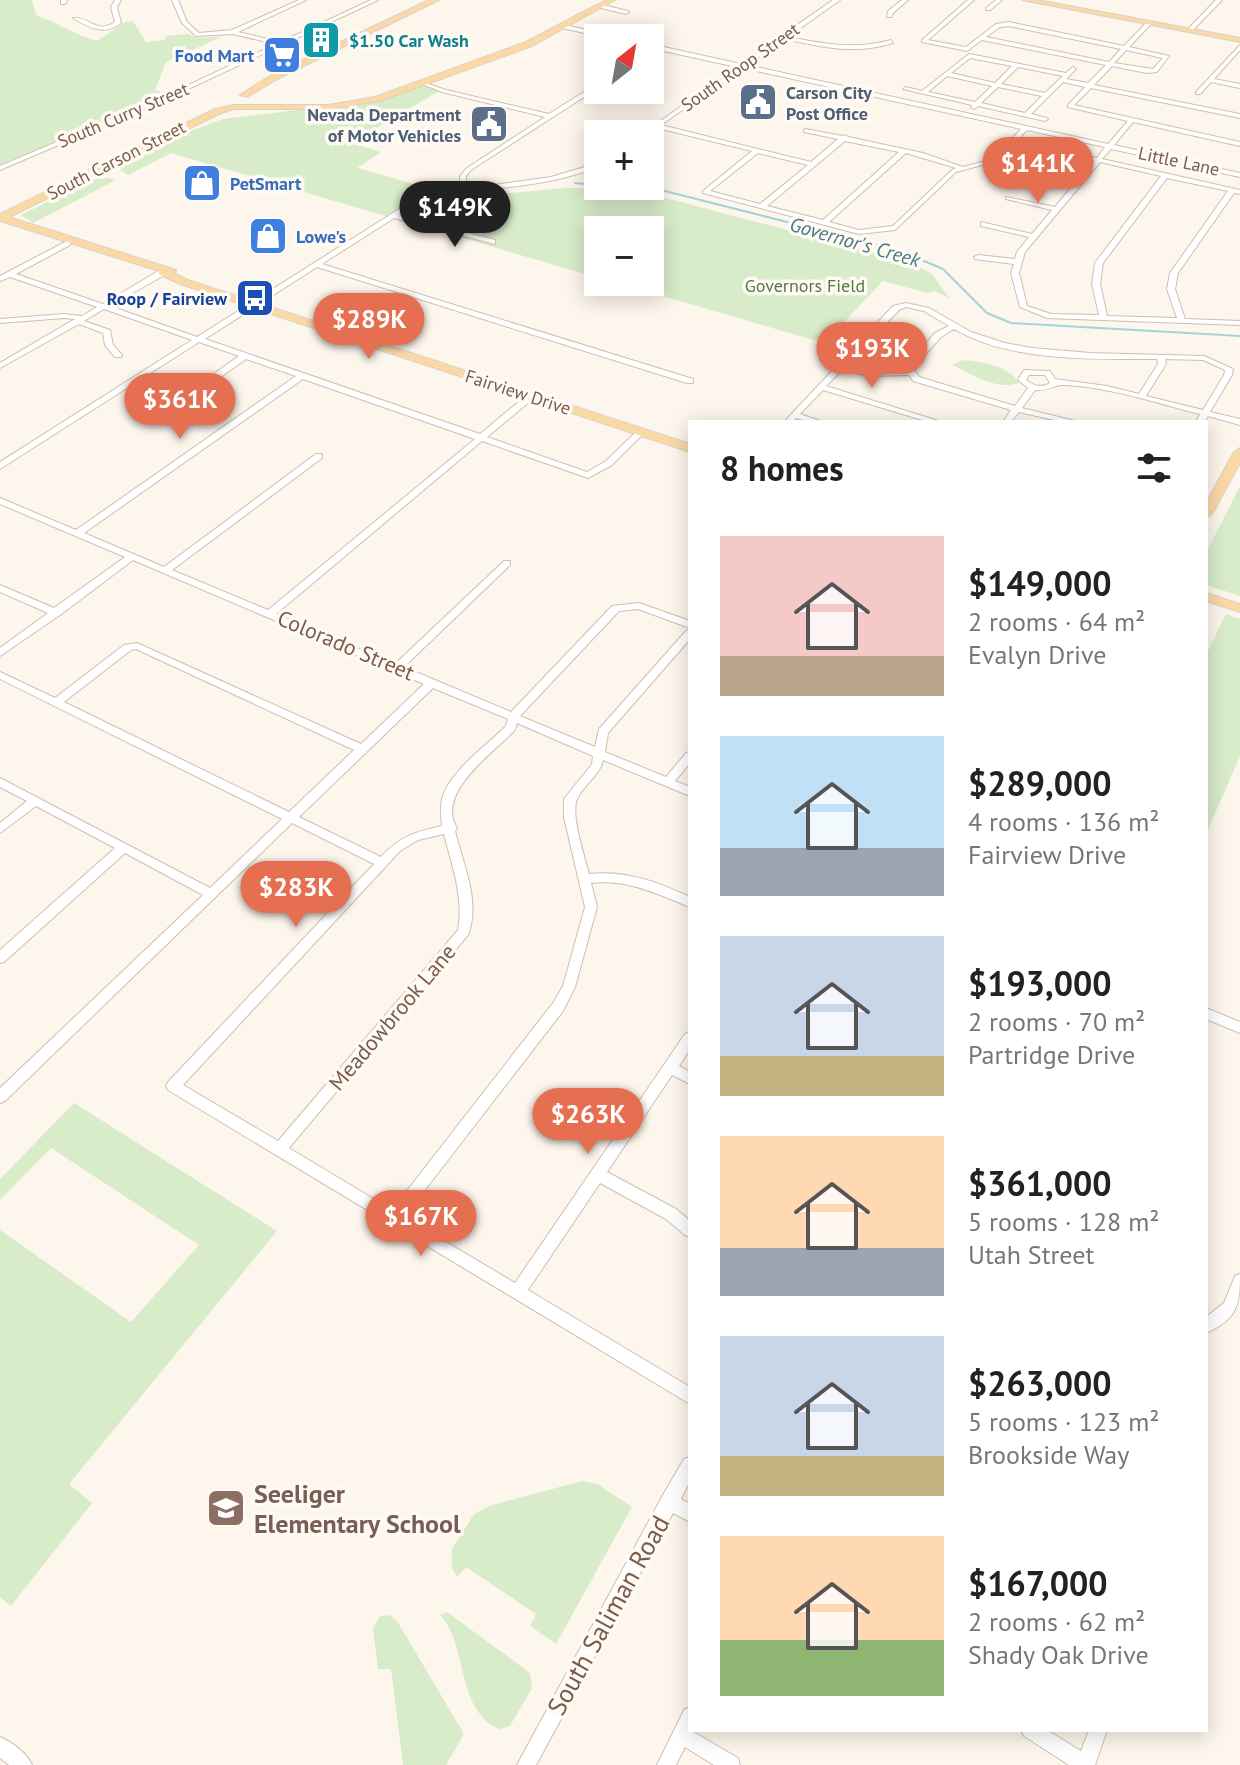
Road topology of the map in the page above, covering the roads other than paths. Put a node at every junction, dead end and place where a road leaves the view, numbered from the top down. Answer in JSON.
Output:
{"nodes":[{"id":1,"x":118,"y":0,"type":"edge"},
{"id":2,"x":175,"y":0,"type":"edge"},
{"id":3,"x":303,"y":0,"type":"edge"},
{"id":4,"x":375,"y":0,"type":"edge"},
{"id":5,"x":435,"y":0,"type":"edge"},
{"id":6,"x":611,"y":0,"type":"edge"},
{"id":7,"x":837,"y":0,"type":"edge"},
{"id":8,"x":905,"y":0,"type":"edge"},
{"id":9,"x":971,"y":0,"type":"edge"},
{"id":10,"x":999,"y":0,"type":"edge"},
{"id":11,"x":1026,"y":0,"type":"edge"},
{"id":12,"x":1219,"y":0,"type":"edge"},
{"id":13,"x":598,"y":8,"type":"junction"},
{"id":14,"x":988,"y":9,"type":"dead end"},
{"id":15,"x":624,"y":13,"type":"dead end"},
{"id":16,"x":889,"y":16,"type":"dead end"},
{"id":17,"x":68,"y":21,"type":"dead end"},
{"id":18,"x":1149,"y":23,"type":"junction"},
{"id":19,"x":564,"y":27,"type":"junction"},
{"id":20,"x":1190,"y":30,"type":"junction"},
{"id":21,"x":584,"y":31,"type":"edge"},
{"id":22,"x":233,"y":32,"type":"junction"},
{"id":23,"x":782,"y":37,"type":"junction"},
{"id":24,"x":982,"y":38,"type":"junction"},
{"id":25,"x":1240,"y":40,"type":"edge"},
{"id":26,"x":891,"y":42,"type":"dead end"},
{"id":27,"x":283,"y":44,"type":"junction"},
{"id":28,"x":1126,"y":47,"type":"junction"},
{"id":29,"x":1240,"y":47,"type":"edge"},
{"id":30,"x":664,"y":51,"type":"edge"},
{"id":31,"x":1227,"y":61,"type":"junction"},
{"id":32,"x":1240,"y":63,"type":"edge"},
{"id":33,"x":1110,"y":64,"type":"junction"},
{"id":34,"x":744,"y":65,"type":"junction"},
{"id":35,"x":1017,"y":65,"type":"junction"},
{"id":36,"x":1073,"y":69,"type":"dead end"},
{"id":37,"x":287,"y":73,"type":"junction"},
{"id":38,"x":945,"y":74,"type":"junction"},
{"id":39,"x":276,"y":76,"type":"junction"},
{"id":40,"x":1064,"y":77,"type":"junction"},
{"id":41,"x":1209,"y":80,"type":"junction"},
{"id":42,"x":422,"y":82,"type":"junction"},
{"id":43,"x":995,"y":85,"type":"junction"},
{"id":44,"x":1089,"y":85,"type":"junction"},
{"id":45,"x":1240,"y":86,"type":"edge"},
{"id":46,"x":270,"y":88,"type":"junction"},
{"id":47,"x":906,"y":89,"type":"dead end"},
{"id":48,"x":923,"y":93,"type":"junction"},
{"id":49,"x":1198,"y":93,"type":"dead end"},
{"id":50,"x":584,"y":94,"type":"edge"},
{"id":51,"x":244,"y":95,"type":"junction"},
{"id":52,"x":1046,"y":95,"type":"junction"},
{"id":53,"x":259,"y":100,"type":"junction"},
{"id":54,"x":231,"y":104,"type":"junction"},
{"id":55,"x":974,"y":104,"type":"junction"},
{"id":56,"x":247,"y":107,"type":"junction"},
{"id":57,"x":315,"y":107,"type":"junction"},
{"id":58,"x":963,"y":114,"type":"junction"},
{"id":59,"x":1026,"y":115,"type":"junction"},
{"id":60,"x":549,"y":116,"type":"junction"},
{"id":61,"x":1240,"y":116,"type":"edge"},
{"id":62,"x":1045,"y":119,"type":"dead end"},
{"id":63,"x":664,"y":120,"type":"edge"},
{"id":64,"x":1131,"y":121,"type":"junction"},
{"id":65,"x":664,"y":128,"type":"edge"},
{"id":66,"x":1026,"y":128,"type":"junction"},
{"id":67,"x":806,"y":131,"type":"dead end"},
{"id":68,"x":161,"y":137,"type":"junction"},
{"id":69,"x":845,"y":137,"type":"junction"},
{"id":70,"x":1240,"y":144,"type":"edge"},
{"id":71,"x":1109,"y":146,"type":"junction"},
{"id":72,"x":1053,"y":150,"type":"dead end"},
{"id":73,"x":756,"y":151,"type":"junction"},
{"id":74,"x":904,"y":151,"type":"junction"},
{"id":75,"x":1098,"y":160,"type":"junction"},
{"id":76,"x":813,"y":164,"type":"junction"},
{"id":77,"x":0,"y":168,"type":"edge"},
{"id":78,"x":94,"y":168,"type":"junction"},
{"id":79,"x":961,"y":168,"type":"junction"},
{"id":80,"x":584,"y":169,"type":"edge"},
{"id":81,"x":1031,"y":173,"type":"dead end"},
{"id":82,"x":1166,"y":175,"type":"junction"},
{"id":83,"x":1240,"y":175,"type":"edge"},
{"id":84,"x":1077,"y":184,"type":"junction"},
{"id":85,"x":1236,"y":191,"type":"edge"},
{"id":86,"x":463,"y":192,"type":"junction"},
{"id":87,"x":1008,"y":198,"type":"dead end"},
{"id":88,"x":761,"y":207,"type":"junction"},
{"id":89,"x":1055,"y":209,"type":"junction"},
{"id":90,"x":392,"y":215,"type":"junction"},
{"id":91,"x":1,"y":217,"type":"edge"},
{"id":92,"x":824,"y":223,"type":"junction"},
{"id":93,"x":984,"y":224,"type":"dead end"},
{"id":94,"x":1032,"y":236,"type":"junction"},
{"id":95,"x":492,"y":242,"type":"dead end"},
{"id":96,"x":67,"y":243,"type":"junction"},
{"id":97,"x":978,"y":257,"type":"dead end"},
{"id":98,"x":1018,"y":262,"type":"junction"},
{"id":99,"x":316,"y":264,"type":"junction"},
{"id":100,"x":157,"y":270,"type":"junction"},
{"id":101,"x":10,"y":274,"type":"junction"},
{"id":102,"x":0,"y":279,"type":"edge"},
{"id":103,"x":255,"y":303,"type":"junction"},
{"id":104,"x":103,"y":306,"type":"junction"},
{"id":105,"x":1104,"y":319,"type":"junction"},
{"id":106,"x":80,"y":320,"type":"junction"},
{"id":107,"x":0,"y":321,"type":"edge"},
{"id":108,"x":1182,"y":322,"type":"junction"},
{"id":109,"x":1240,"y":323,"type":"edge"},
{"id":110,"x":952,"y":327,"type":"junction"},
{"id":111,"x":199,"y":340,"type":"junction"},
{"id":112,"x":1036,"y":350,"type":"junction"},
{"id":113,"x":118,"y":355,"type":"dead end"},
{"id":114,"x":245,"y":356,"type":"junction"},
{"id":115,"x":1160,"y":356,"type":"junction"},
{"id":116,"x":0,"y":366,"type":"edge"},
{"id":117,"x":839,"y":367,"type":"junction"},
{"id":118,"x":1037,"y":371,"type":"junction"},
{"id":119,"x":910,"y":372,"type":"junction"},
{"id":120,"x":302,"y":376,"type":"junction"},
{"id":121,"x":690,"y":381,"type":"dead end"},
{"id":122,"x":1055,"y":381,"type":"junction"},
{"id":123,"x":820,"y":387,"type":"junction"},
{"id":124,"x":1033,"y":387,"type":"junction"},
{"id":125,"x":198,"y":389,"type":"dead end"},
{"id":126,"x":531,"y":396,"type":"junction"},
{"id":127,"x":1142,"y":396,"type":"junction"},
{"id":128,"x":1016,"y":409,"type":"junction"},
{"id":129,"x":791,"y":418,"type":"edge"},
{"id":130,"x":1202,"y":418,"type":"edge"},
{"id":131,"x":931,"y":420,"type":"edge"},
{"id":132,"x":1008,"y":420,"type":"edge"},
{"id":133,"x":1066,"y":420,"type":"edge"},
{"id":134,"x":1240,"y":424,"type":"edge"},
{"id":135,"x":641,"y":432,"type":"junction"},
{"id":136,"x":480,"y":437,"type":"junction"},
{"id":137,"x":688,"y":447,"type":"edge"},
{"id":138,"x":1240,"y":452,"type":"edge"},
{"id":139,"x":319,"y":456,"type":"dead end"},
{"id":140,"x":0,"y":466,"type":"edge"},
{"id":141,"x":0,"y":501,"type":"edge"},
{"id":142,"x":1208,"y":510,"type":"edge"},
{"id":143,"x":76,"y":534,"type":"junction"},
{"id":144,"x":131,"y":557,"type":"junction"},
{"id":145,"x":507,"y":563,"type":"dead end"},
{"id":146,"x":165,"y":571,"type":"junction"},
{"id":147,"x":0,"y":588,"type":"edge"},
{"id":148,"x":1208,"y":598,"type":"edge"},
{"id":149,"x":1240,"y":608,"type":"edge"},
{"id":150,"x":56,"y":613,"type":"junction"},
{"id":151,"x":271,"y":613,"type":"junction"},
{"id":152,"x":688,"y":624,"type":"edge"},
{"id":153,"x":688,"y":635,"type":"edge"},
{"id":154,"x":0,"y":653,"type":"edge"},
{"id":155,"x":398,"y":667,"type":"junction"},
{"id":156,"x":0,"y":675,"type":"edge"},
{"id":157,"x":432,"y":682,"type":"junction"},
{"id":158,"x":55,"y":703,"type":"junction"},
{"id":159,"x":514,"y":716,"type":"junction"},
{"id":160,"x":362,"y":749,"type":"junction"},
{"id":161,"x":598,"y":752,"type":"junction"},
{"id":162,"x":688,"y":758,"type":"edge"},
{"id":163,"x":0,"y":782,"type":"edge"},
{"id":164,"x":668,"y":782,"type":"junction"},
{"id":165,"x":688,"y":791,"type":"edge"},
{"id":166,"x":35,"y":801,"type":"junction"},
{"id":167,"x":290,"y":819,"type":"junction"},
{"id":168,"x":451,"y":828,"type":"junction"},
{"id":169,"x":0,"y":829,"type":"edge"},
{"id":170,"x":124,"y":847,"type":"junction"},
{"id":171,"x":383,"y":863,"type":"junction"},
{"id":172,"x":587,"y":879,"type":"junction"},
{"id":173,"x":212,"y":894,"type":"junction"},
{"id":174,"x":688,"y":901,"type":"edge"},
{"id":175,"x":0,"y":958,"type":"edge"},
{"id":176,"x":1208,"y":1014,"type":"edge"},
{"id":177,"x":1240,"y":1028,"type":"edge"},
{"id":178,"x":688,"y":1041,"type":"edge"},
{"id":179,"x":670,"y":1068,"type":"junction"},
{"id":180,"x":688,"y":1077,"type":"edge"},
{"id":181,"x":0,"y":1097,"type":"edge"},
{"id":182,"x":280,"y":1149,"type":"junction"},
{"id":183,"x":598,"y":1175,"type":"junction"},
{"id":184,"x":394,"y":1219,"type":"junction"},
{"id":185,"x":688,"y":1228,"type":"edge"},
{"id":186,"x":1240,"y":1281,"type":"edge"},
{"id":187,"x":517,"y":1293,"type":"junction"},
{"id":188,"x":1208,"y":1324,"type":"edge"},
{"id":189,"x":688,"y":1395,"type":"edge"},
{"id":190,"x":688,"y":1468,"type":"edge"},
{"id":191,"x":669,"y":1501,"type":"junction"},
{"id":192,"x":688,"y":1513,"type":"edge"},
{"id":193,"x":688,"y":1720,"type":"edge"},
{"id":194,"x":1033,"y":1732,"type":"edge"},
{"id":195,"x":1097,"y":1732,"type":"edge"},
{"id":196,"x":681,"y":1734,"type":"junction"},
{"id":197,"x":0,"y":1746,"type":"edge"},
{"id":198,"x":23,"y":1765,"type":"edge"},
{"id":199,"x":526,"y":1765,"type":"edge"},
{"id":200,"x":666,"y":1765,"type":"edge"},
{"id":201,"x":731,"y":1765,"type":"edge"},
{"id":202,"x":1085,"y":1765,"type":"edge"}],
"edges":[{"from":1,"to":17,"type":"street"},
{"from":2,"to":22,"type":"street"},
{"from":3,"to":22,"type":"street"},
{"from":4,"to":27,"type":"street","name":"South Curry Street"},
{"from":5,"to":37,"type":"main road"},
{"from":6,"to":13,"type":"main road"},
{"from":7,"to":23,"type":"street","name":"South Roop Street"},
{"from":8,"to":16,"type":"street"},
{"from":9,"to":24,"type":"street"},
{"from":10,"to":14,"type":"street"},
{"from":11,"to":18,"type":"main road"},
{"from":12,"to":20,"type":"street"},
{"from":13,"to":15,"type":"street"},
{"from":13,"to":19,"type":"main road"},
{"from":18,"to":20,"type":"main road"},
{"from":18,"to":28,"type":"street"},
{"from":19,"to":21,"type":"street"},
{"from":19,"to":42,"type":"main road"},
{"from":20,"to":25,"type":"main road"},
{"from":22,"to":27,"type":"street"},
{"from":23,"to":26,"type":"street"},
{"from":23,"to":34,"type":"street","name":"South Roop Street"},
{"from":24,"to":28,"type":"street"},
{"from":24,"to":33,"type":"street"},
{"from":27,"to":77,"type":"street","name":"South Curry Street"},
{"from":28,"to":33,"type":"street"},
{"from":28,"to":33,"type":"street"},
{"from":29,"to":31,"type":"street"},
{"from":30,"to":34,"type":"street","name":"Little Lane"},
{"from":31,"to":32,"type":"street"},
{"from":31,"to":41,"type":"street"},
{"from":33,"to":44,"type":"street"},
{"from":34,"to":58,"type":"street","name":"Little Lane"},
{"from":34,"to":63,"type":"street","name":"South Roop Street"},
{"from":35,"to":38,"type":"street"},
{"from":35,"to":40,"type":"street"},
{"from":35,"to":43,"type":"street"},
{"from":36,"to":40,"type":"street"},
{"from":37,"to":39,"type":"main road"},
{"from":37,"to":46,"type":"main road"},
{"from":38,"to":43,"type":"street"},
{"from":38,"to":48,"type":"street"},
{"from":39,"to":46,"type":"main road"},
{"from":39,"to":51,"type":"main road"},
{"from":40,"to":44,"type":"street"},
{"from":40,"to":52,"type":"street"},
{"from":41,"to":45,"type":"street"},
{"from":41,"to":49,"type":"street"},
{"from":42,"to":53,"type":"main road"},
{"from":42,"to":57,"type":"main road"},
{"from":42,"to":60,"type":"street"},
{"from":43,"to":52,"type":"street"},
{"from":43,"to":55,"type":"street"},
{"from":44,"to":61,"type":"street"},
{"from":44,"to":64,"type":"street"},
{"from":46,"to":53,"type":"main road"},
{"from":47,"to":48,"type":"street"},
{"from":48,"to":55,"type":"street"},
{"from":50,"to":60,"type":"street"},
{"from":51,"to":53,"type":"main road"},
{"from":51,"to":54,"type":"main road"},
{"from":52,"to":59,"type":"street"},
{"from":53,"to":56,"type":"main road"},
{"from":54,"to":56,"type":"main road"},
{"from":54,"to":68,"type":"main road","name":"South Carson Street"},
{"from":54,"to":78,"type":"main road","name":"South Carson Street"},
{"from":55,"to":58,"type":"street"},
{"from":55,"to":59,"type":"street"},
{"from":56,"to":57,"type":"main road"},
{"from":57,"to":68,"type":"main road"},
{"from":58,"to":66,"type":"street","name":"Little Lane"},
{"from":59,"to":62,"type":"street"},
{"from":60,"to":86,"type":"street"},
{"from":64,"to":70,"type":"street"},
{"from":64,"to":71,"type":"street"},
{"from":65,"to":73,"type":"street"},
{"from":66,"to":71,"type":"street","name":"Little Lane"},
{"from":66,"to":79,"type":"street"},
{"from":67,"to":69,"type":"street"},
{"from":68,"to":78,"type":"main road","name":"South Carson Street"},
{"from":69,"to":74,"type":"street"},
{"from":69,"to":76,"type":"street"},
{"from":71,"to":75,"type":"street"},
{"from":71,"to":83,"type":"street","name":"Little Lane"},
{"from":72,"to":75,"type":"street"},
{"from":73,"to":76,"type":"street"},
{"from":73,"to":88,"type":"street"},
{"from":74,"to":79,"type":"street"},
{"from":74,"to":92,"type":"street"},
{"from":75,"to":82,"type":"street"},
{"from":75,"to":84,"type":"street"},
{"from":76,"to":88,"type":"street"},
{"from":78,"to":91,"type":"main road","name":"South Carson Street"},
{"from":79,"to":92,"type":"street"},
{"from":80,"to":86,"type":"street"},
{"from":81,"to":84,"type":"street"},
{"from":82,"to":85,"type":"street"},
{"from":82,"to":105,"type":"street"},
{"from":84,"to":89,"type":"street"},
{"from":85,"to":108,"type":"street"},
{"from":86,"to":90,"type":"street"},
{"from":87,"to":89,"type":"street"},
{"from":88,"to":92,"type":"street"},
{"from":89,"to":94,"type":"street"},
{"from":90,"to":95,"type":"street"},
{"from":90,"to":99,"type":"street"},
{"from":91,"to":96,"type":"main road","name":"Fairview Drive"},
{"from":91,"to":100,"type":"main road","name":"Fairview Drive"},
{"from":93,"to":94,"type":"street"},
{"from":94,"to":98,"type":"street"},
{"from":96,"to":100,"type":"main road","name":"Fairview Drive"},
{"from":96,"to":101,"type":"street"},
{"from":97,"to":98,"type":"street"},
{"from":98,"to":105,"type":"street"},
{"from":99,"to":103,"type":"street"},
{"from":99,"to":121,"type":"street"},
{"from":100,"to":103,"type":"main road","name":"Fairview Drive"},
{"from":100,"to":104,"type":"street"},
{"from":101,"to":102,"type":"street"},
{"from":101,"to":104,"type":"street"},
{"from":103,"to":111,"type":"street"},
{"from":103,"to":126,"type":"main road","name":"Fairview Drive"},
{"from":104,"to":106,"type":"street"},
{"from":104,"to":111,"type":"street"},
{"from":105,"to":108,"type":"street"},
{"from":106,"to":107,"type":"street"},
{"from":106,"to":113,"type":"street"},
{"from":106,"to":116,"type":"street"},
{"from":108,"to":109,"type":"street"},
{"from":110,"to":112,"type":"street"},
{"from":110,"to":117,"type":"street"},
{"from":110,"to":119,"type":"street"},
{"from":111,"to":114,"type":"street"},
{"from":111,"to":140,"type":"street"},
{"from":112,"to":115,"type":"street"},
{"from":112,"to":118,"type":"street"},
{"from":114,"to":120,"type":"street"},
{"from":114,"to":125,"type":"street"},
{"from":115,"to":127,"type":"street"},
{"from":115,"to":130,"type":"street"},
{"from":117,"to":119,"type":"street"},
{"from":117,"to":123,"type":"street"},
{"from":118,"to":122,"type":"street"},
{"from":118,"to":124,"type":"street"},
{"from":119,"to":128,"type":"street"},
{"from":120,"to":136,"type":"street"},
{"from":120,"to":143,"type":"street"},
{"from":122,"to":124,"type":"street"},
{"from":122,"to":127,"type":"street"},
{"from":123,"to":129,"type":"street"},
{"from":123,"to":131,"type":"street"},
{"from":124,"to":128,"type":"street"},
{"from":126,"to":135,"type":"main road","name":"Fairview Drive"},
{"from":126,"to":136,"type":"street"},
{"from":127,"to":130,"type":"street"},
{"from":128,"to":132,"type":"street"},
{"from":128,"to":133,"type":"street"},
{"from":130,"to":134,"type":"street"},
{"from":135,"to":136,"type":"street"},
{"from":135,"to":137,"type":"main road","name":"Fairview Drive"},
{"from":136,"to":151,"type":"street"},
{"from":138,"to":142,"type":"main road"},
{"from":139,"to":146,"type":"street"},
{"from":141,"to":143,"type":"street","name":"Colorado Street"},
{"from":143,"to":144,"type":"street","name":"Colorado Street"},
{"from":144,"to":146,"type":"street","name":"Colorado Street"},
{"from":144,"to":150,"type":"street"},
{"from":145,"to":155,"type":"street"},
{"from":146,"to":151,"type":"street","name":"Colorado Street"},
{"from":147,"to":150,"type":"street"},
{"from":148,"to":149,"type":"main road"},
{"from":150,"to":154,"type":"street"},
{"from":151,"to":155,"type":"street","name":"Colorado Street"},
{"from":152,"to":159,"type":"street","name":"Meadowbrook Lane"},
{"from":153,"to":161,"type":"street"},
{"from":155,"to":157,"type":"street","name":"Colorado Street"},
{"from":156,"to":158,"type":"street"},
{"from":157,"to":159,"type":"street","name":"Colorado Street"},
{"from":157,"to":160,"type":"street"},
{"from":158,"to":160,"type":"street"},
{"from":158,"to":167,"type":"street"},
{"from":159,"to":161,"type":"street","name":"Colorado Street"},
{"from":159,"to":168,"type":"street","name":"Meadowbrook Lane"},
{"from":160,"to":167,"type":"street"},
{"from":161,"to":164,"type":"street","name":"Colorado Street"},
{"from":161,"to":172,"type":"street"},
{"from":162,"to":164,"type":"street"},
{"from":163,"to":166,"type":"street"},
{"from":164,"to":165,"type":"street","name":"Colorado Street"},
{"from":166,"to":169,"type":"street"},
{"from":166,"to":170,"type":"street"},
{"from":167,"to":171,"type":"street"},
{"from":167,"to":173,"type":"street"},
{"from":168,"to":171,"type":"street"},
{"from":168,"to":182,"type":"street","name":"Meadowbrook Lane"},
{"from":170,"to":173,"type":"street"},
{"from":170,"to":175,"type":"street"},
{"from":171,"to":182,"type":"street"},
{"from":172,"to":174,"type":"street"},
{"from":172,"to":184,"type":"street"},
{"from":173,"to":181,"type":"street"},
{"from":176,"to":177,"type":"street"},
{"from":178,"to":179,"type":"street"},
{"from":179,"to":180,"type":"street"},
{"from":179,"to":183,"type":"street"},
{"from":182,"to":184,"type":"street"},
{"from":183,"to":185,"type":"street"},
{"from":183,"to":187,"type":"street"},
{"from":184,"to":187,"type":"street"},
{"from":186,"to":188,"type":"street"},
{"from":187,"to":189,"type":"street"},
{"from":190,"to":191,"type":"street","name":"South Saliman Road"},
{"from":191,"to":192,"type":"street"},
{"from":191,"to":199,"type":"street","name":"South Saliman Road"},
{"from":193,"to":196,"type":"street"},
{"from":194,"to":202,"type":"street"},
{"from":195,"to":202,"type":"street"},
{"from":196,"to":200,"type":"street"},
{"from":196,"to":201,"type":"street"},
{"from":197,"to":198,"type":"street"}]}
